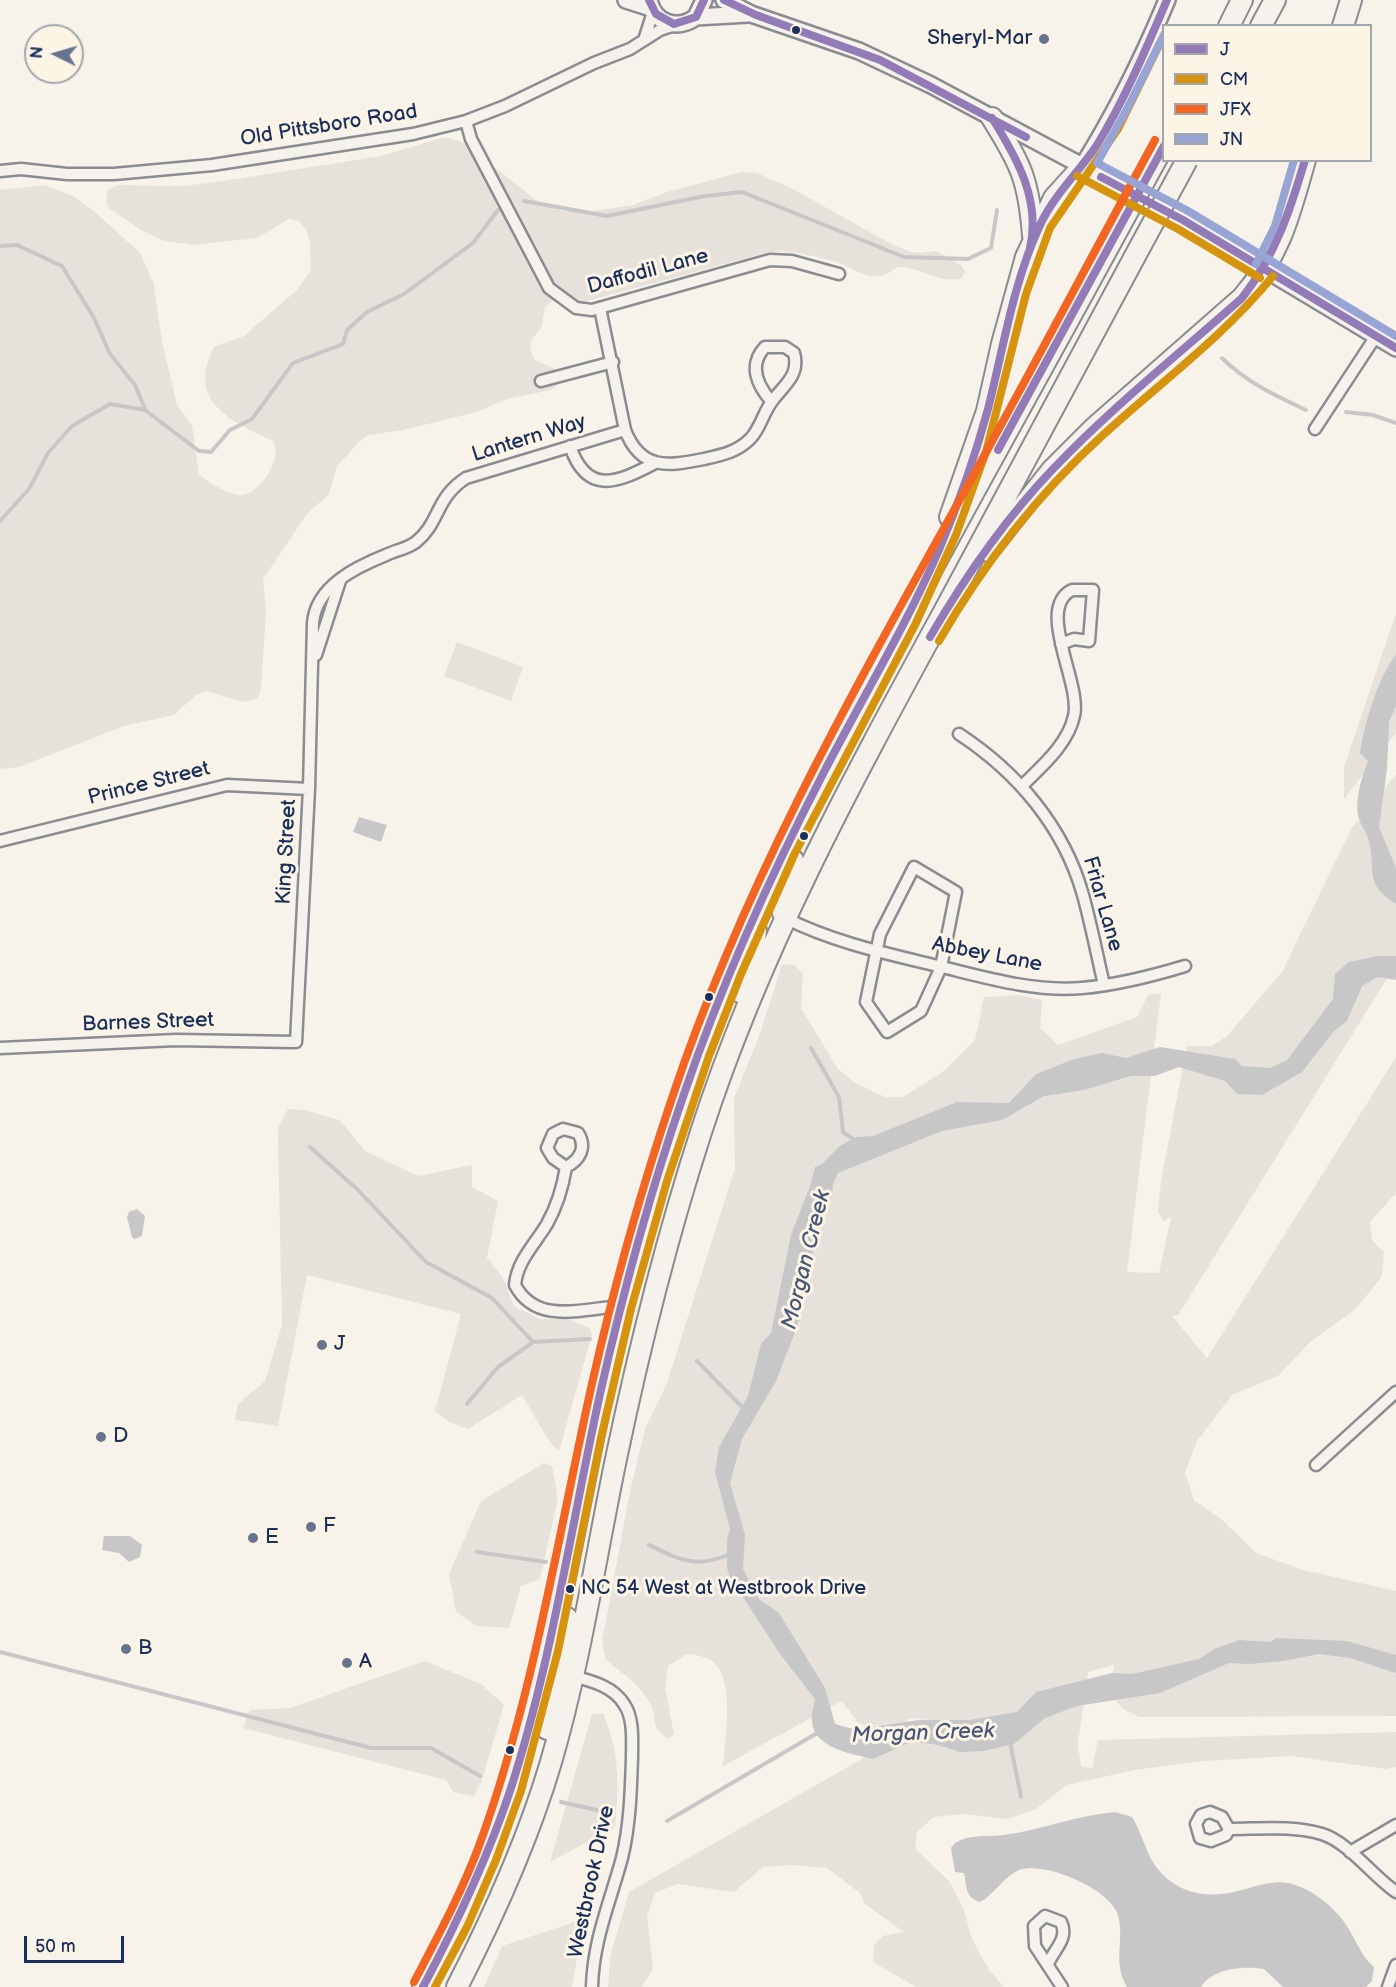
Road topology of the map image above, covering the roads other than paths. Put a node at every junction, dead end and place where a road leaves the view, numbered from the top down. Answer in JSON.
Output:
{"nodes":[{"id":1,"x":626,"y":0,"type":"edge"},
{"id":2,"x":704,"y":0,"type":"edge"},
{"id":3,"x":724,"y":0,"type":"edge"},
{"id":4,"x":1167,"y":0,"type":"edge"},
{"id":5,"x":1242,"y":0,"type":"edge"},
{"id":6,"x":1275,"y":0,"type":"edge"},
{"id":7,"x":1351,"y":0,"type":"edge"},
{"id":8,"x":651,"y":7,"type":"edge"},
{"id":9,"x":751,"y":14,"type":"junction"},
{"id":10,"x":696,"y":17,"type":"junction"},
{"id":11,"x":1229,"y":24,"type":"edge"},
{"id":12,"x":1262,"y":24,"type":"edge"},
{"id":13,"x":1344,"y":24,"type":"edge"},
{"id":14,"x":677,"y":25,"type":"junction"},
{"id":15,"x":645,"y":37,"type":"junction"},
{"id":16,"x":992,"y":118,"type":"junction"},
{"id":17,"x":466,"y":121,"type":"junction"},
{"id":18,"x":1162,"y":149,"type":"edge"},
{"id":19,"x":1186,"y":162,"type":"edge"},
{"id":20,"x":1304,"y":162,"type":"edge"},
{"id":21,"x":1082,"y":167,"type":"junction"},
{"id":22,"x":0,"y":171,"type":"edge"},
{"id":23,"x":1034,"y":238,"type":"junction"},
{"id":24,"x":1265,"y":269,"type":"junction"},
{"id":25,"x":838,"y":274,"type":"dead end"},
{"id":26,"x":600,"y":308,"type":"junction"},
{"id":27,"x":1376,"y":336,"type":"junction"},
{"id":28,"x":1396,"y":348,"type":"edge"},
{"id":29,"x":613,"y":362,"type":"junction"},
{"id":30,"x":541,"y":381,"type":"dead end"},
{"id":31,"x":771,"y":401,"type":"junction"},
{"id":32,"x":1314,"y":429,"type":"dead end"},
{"id":33,"x":625,"y":430,"type":"junction"},
{"id":34,"x":570,"y":446,"type":"junction"},
{"id":35,"x":655,"y":463,"type":"junction"},
{"id":36,"x":931,"y":570,"type":"junction"},
{"id":37,"x":947,"y":606,"type":"junction"},
{"id":38,"x":1061,"y":644,"type":"junction"},
{"id":39,"x":313,"y":663,"type":"joint"},
{"id":40,"x":959,"y":734,"type":"dead end"},
{"id":41,"x":824,"y":772,"type":"junction"},
{"id":42,"x":1023,"y":785,"type":"junction"},
{"id":43,"x":309,"y":789,"type":"junction"},
{"id":44,"x":0,"y":841,"type":"edge"},
{"id":45,"x":753,"y":916,"type":"junction"},
{"id":46,"x":785,"y":918,"type":"junction"},
{"id":47,"x":877,"y":952,"type":"junction"},
{"id":48,"x":1185,"y":966,"type":"dead end"},
{"id":49,"x":941,"y":967,"type":"junction"},
{"id":50,"x":1104,"y":985,"type":"junction"},
{"id":51,"x":296,"y":1042,"type":"joint"},
{"id":52,"x":0,"y":1048,"type":"edge"},
{"id":53,"x":703,"y":1127,"type":"junction"},
{"id":54,"x":566,"y":1167,"type":"dead end"},
{"id":55,"x":620,"y":1306,"type":"junction"},
{"id":56,"x":1396,"y":1392,"type":"edge"},
{"id":57,"x":1316,"y":1465,"type":"dead end"},
{"id":58,"x":561,"y":1587,"type":"junction"},
{"id":59,"x":546,"y":1662,"type":"junction"},
{"id":60,"x":573,"y":1676,"type":"junction"},
{"id":61,"x":550,"y":1763,"type":"junction"},
{"id":62,"x":1396,"y":1825,"type":"edge"},
{"id":63,"x":1229,"y":1829,"type":"dead end"},
{"id":64,"x":1350,"y":1852,"type":"junction"},
{"id":65,"x":1396,"y":1892,"type":"edge"},
{"id":66,"x":1048,"y":1964,"type":"dead end"},
{"id":67,"x":1396,"y":1965,"type":"edge"},
{"id":68,"x":423,"y":1987,"type":"edge"},
{"id":69,"x":457,"y":1987,"type":"edge"},
{"id":70,"x":592,"y":1987,"type":"edge"},
{"id":71,"x":1062,"y":1987,"type":"edge"},
{"id":72,"x":1388,"y":1987,"type":"edge"}],
"edges":[{"from":1,"to":8,"type":"main road"},
{"from":2,"to":10,"type":"main road"},
{"from":3,"to":9,"type":"main road"},
{"from":4,"to":21,"type":"main road"},
{"from":5,"to":11,"type":"highway"},
{"from":6,"to":12,"type":"highway"},
{"from":7,"to":13,"type":"highway"},
{"from":8,"to":14,"type":"main road"},
{"from":8,"to":15,"type":"street"},
{"from":9,"to":10,"type":"main road"},
{"from":9,"to":16,"type":"main road"},
{"from":10,"to":14,"type":"main road"},
{"from":14,"to":15,"type":"street","name":"Old Pittsboro Road"},
{"from":15,"to":17,"type":"street","name":"Old Pittsboro Road"},
{"from":16,"to":21,"type":"main road"},
{"from":16,"to":23,"type":"highway"},
{"from":17,"to":22,"type":"street","name":"Old Pittsboro Road"},
{"from":17,"to":26,"type":"street","name":"Daffodil Lane"},
{"from":18,"to":36,"type":"highway","bridge":true},
{"from":19,"to":37,"type":"highway","bridge":true},
{"from":20,"to":24,"type":"highway"},
{"from":21,"to":23,"type":"highway"},
{"from":21,"to":24,"type":"main road"},
{"from":23,"to":36,"type":"highway"},
{"from":24,"to":27,"type":"main road"},
{"from":24,"to":37,"type":"highway"},
{"from":25,"to":26,"type":"street","name":"Daffodil Lane"},
{"from":26,"to":29,"type":"street"},
{"from":27,"to":28,"type":"main road"},
{"from":27,"to":32,"type":"street"},
{"from":29,"to":30,"type":"street"},
{"from":29,"to":33,"type":"street"},
{"from":31,"to":31,"type":"street"},
{"from":31,"to":35,"type":"street"},
{"from":33,"to":34,"type":"street","name":"Lantern Way"},
{"from":33,"to":35,"type":"street"},
{"from":34,"to":35,"type":"street"},
{"from":34,"to":39,"type":"street","name":"Lantern Way"},
{"from":36,"to":41,"type":"highway"},
{"from":37,"to":46,"type":"highway"},
{"from":38,"to":38,"type":"street"},
{"from":38,"to":42,"type":"street"},
{"from":39,"to":43,"type":"street","name":"King Street"},
{"from":40,"to":42,"type":"street","name":"Friar Lane"},
{"from":41,"to":45,"type":"highway"},
{"from":41,"to":46,"type":"highway"},
{"from":42,"to":50,"type":"street","name":"Friar Lane"},
{"from":43,"to":44,"type":"street","name":"Prince Street"},
{"from":43,"to":51,"type":"street","name":"King Street"},
{"from":45,"to":53,"type":"highway"},
{"from":45,"to":55,"type":"highway"},
{"from":46,"to":47,"type":"street","name":"Abbey Lane"},
{"from":46,"to":53,"type":"highway"},
{"from":47,"to":49,"type":"street","name":"Abbey Lane"},
{"from":47,"to":49,"type":"street"},
{"from":47,"to":49,"type":"street"},
{"from":48,"to":50,"type":"street","name":"Abbey Lane"},
{"from":49,"to":50,"type":"street","name":"Abbey Lane"},
{"from":51,"to":52,"type":"street","name":"Barnes Street"},
{"from":53,"to":60,"type":"highway"},
{"from":54,"to":55,"type":"street"},
{"from":55,"to":58,"type":"highway"},
{"from":56,"to":57,"type":"street"},
{"from":58,"to":59,"type":"highway"},
{"from":58,"to":60,"type":"highway"},
{"from":59,"to":61,"type":"highway"},
{"from":59,"to":68,"type":"highway"},
{"from":60,"to":61,"type":"highway"},
{"from":60,"to":70,"type":"street","name":"Westbrook Drive"},
{"from":61,"to":69,"type":"highway"},
{"from":62,"to":64,"type":"street"},
{"from":63,"to":64,"type":"street"},
{"from":64,"to":65,"type":"street"},
{"from":66,"to":71,"type":"street"},
{"from":67,"to":72,"type":"street"}]}
